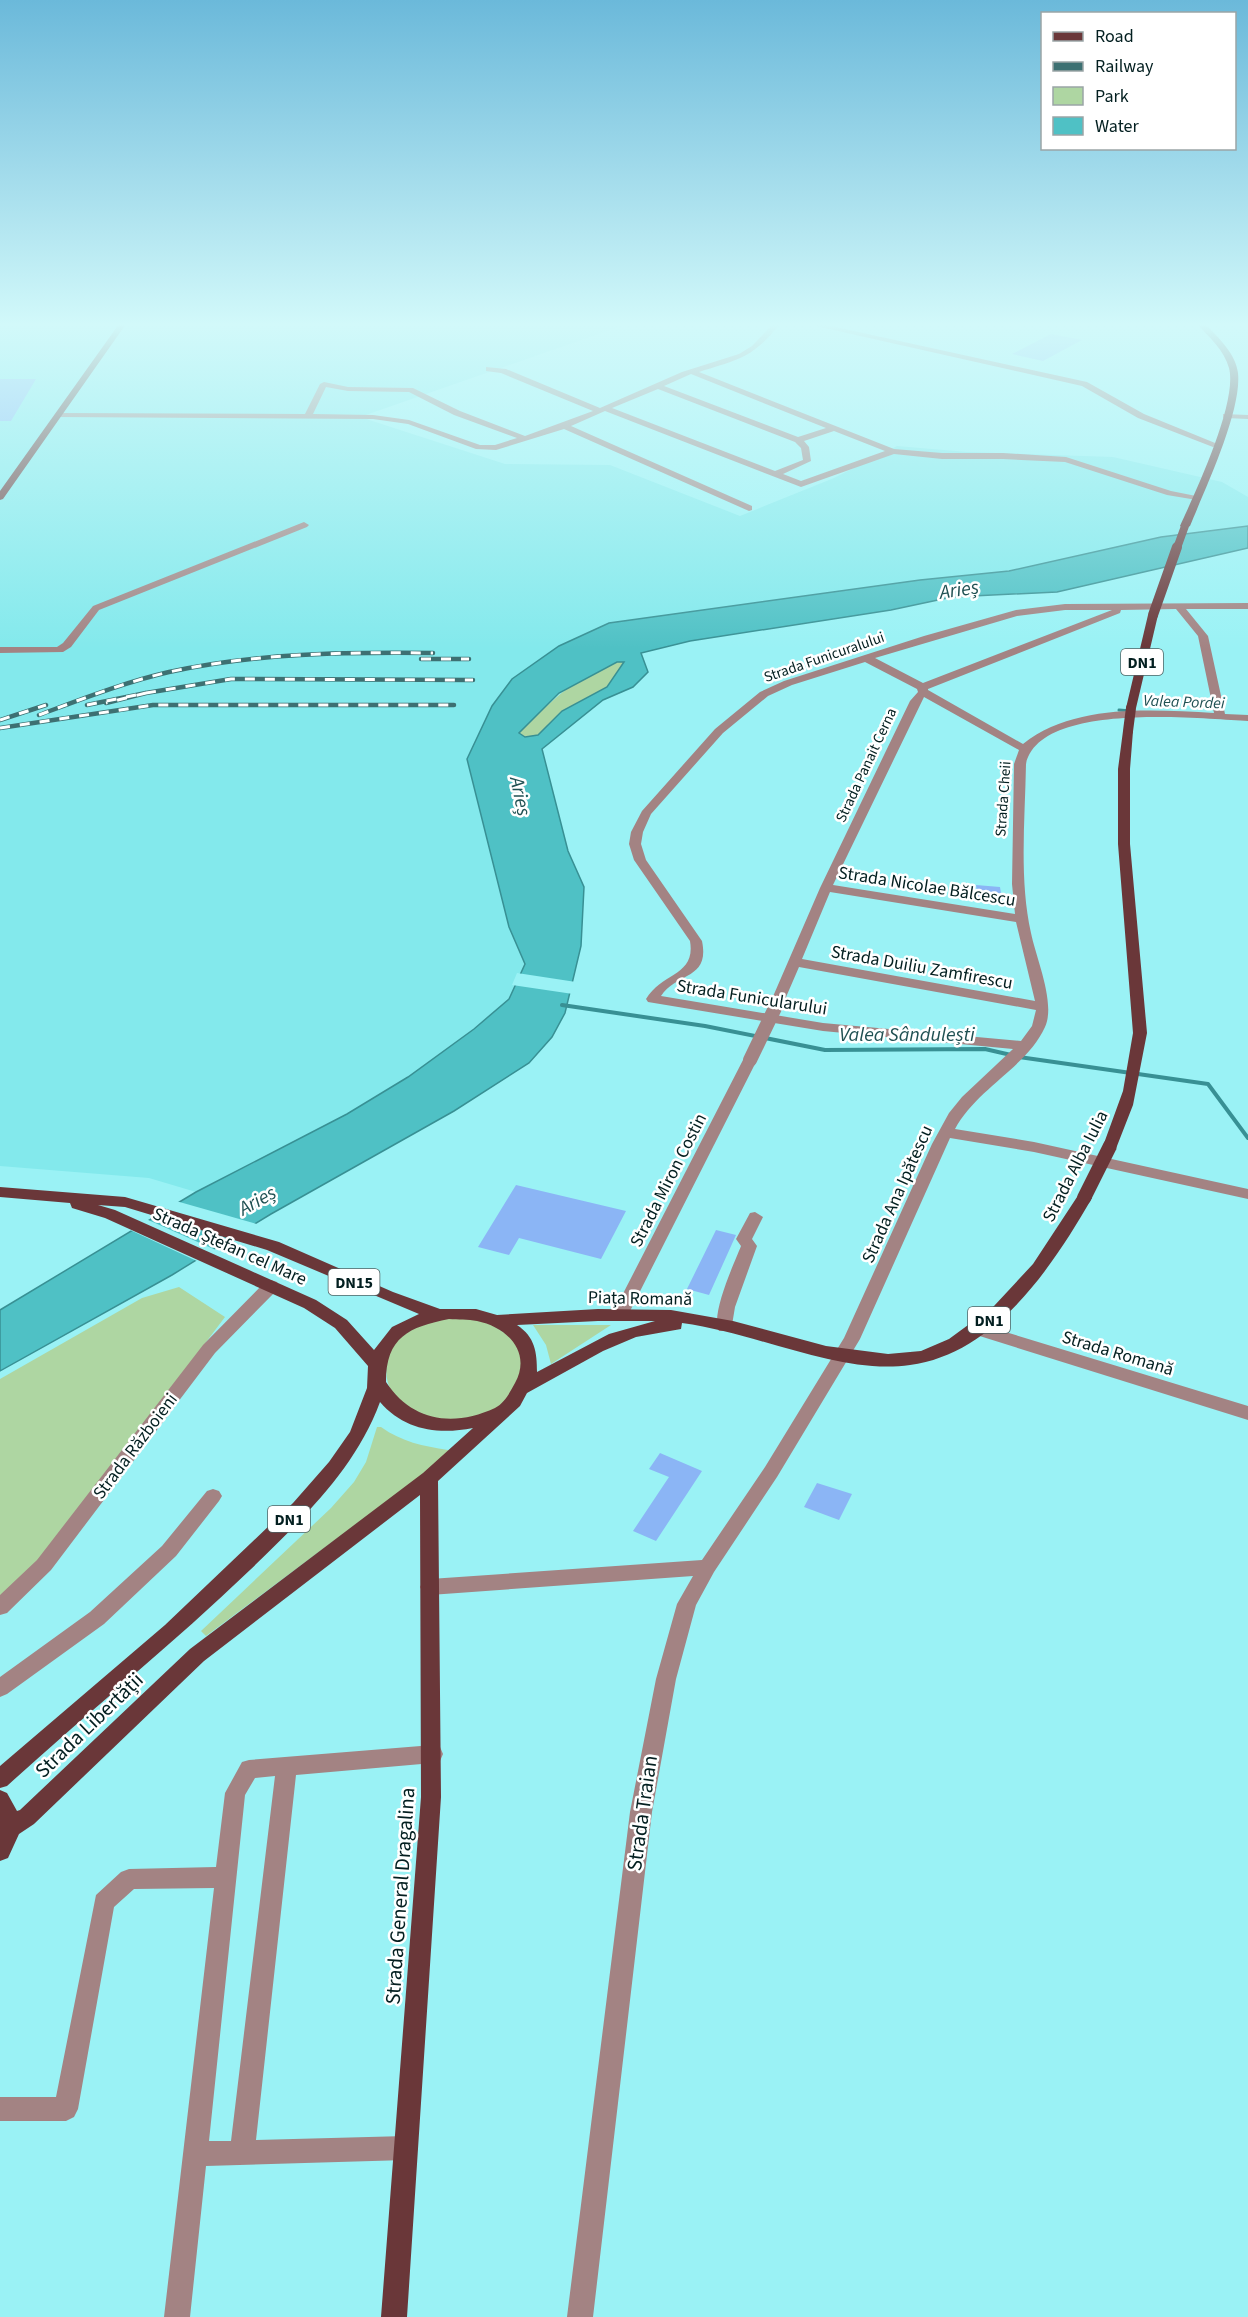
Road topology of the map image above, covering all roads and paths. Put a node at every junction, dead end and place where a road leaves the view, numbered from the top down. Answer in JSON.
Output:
{"nodes":[{"id":1,"x":47,"y":432,"type":"edge"},
{"id":2,"x":438,"y":432,"type":"edge"},
{"id":3,"x":509,"y":432,"type":"edge"},
{"id":4,"x":546,"y":432,"type":"edge"},
{"id":5,"x":578,"y":432,"type":"edge"},
{"id":6,"x":663,"y":432,"type":"edge"},
{"id":7,"x":778,"y":432,"type":"edge"},
{"id":8,"x":821,"y":432,"type":"edge"},
{"id":9,"x":844,"y":432,"type":"edge"},
{"id":10,"x":1182,"y":432,"type":"edge"},
{"id":11,"x":1220,"y":432,"type":"edge"},
{"id":12,"x":526,"y":439,"type":"junction"},
{"id":13,"x":798,"y":440,"type":"junction"},
{"id":14,"x":1216,"y":445,"type":"junction"},
{"id":15,"x":892,"y":451,"type":"junction"},
{"id":16,"x":775,"y":474,"type":"junction"},
{"id":17,"x":0,"y":497,"type":"edge"},
{"id":18,"x":1197,"y":497,"type":"junction"},
{"id":19,"x":749,"y":508,"type":"dead end"},
{"id":20,"x":304,"y":525,"type":"dead end"},
{"id":21,"x":1128,"y":606,"type":"junction"},
{"id":22,"x":1248,"y":606,"type":"edge"},
{"id":23,"x":1179,"y":607,"type":"junction"},
{"id":24,"x":0,"y":650,"type":"edge"},
{"id":25,"x":866,"y":658,"type":"junction"},
{"id":26,"x":923,"y":689,"type":"junction"},
{"id":27,"x":1220,"y":717,"type":"junction"},
{"id":28,"x":1248,"y":718,"type":"edge"},
{"id":29,"x":1024,"y":749,"type":"junction"},
{"id":30,"x":826,"y":888,"type":"junction"},
{"id":31,"x":1023,"y":919,"type":"junction"},
{"id":32,"x":795,"y":962,"type":"junction"},
{"id":33,"x":653,"y":999,"type":"joint"},
{"id":34,"x":1043,"y":1007,"type":"junction"},
{"id":35,"x":1022,"y":1048,"type":"junction"},
{"id":36,"x":750,"y":1060,"type":"joint"},
{"id":37,"x":945,"y":1132,"type":"junction"},
{"id":38,"x":0,"y":1192,"type":"edge"},
{"id":39,"x":1248,"y":1194,"type":"edge"},
{"id":40,"x":47,"y":1197,"type":"junction"},
{"id":41,"x":754,"y":1217,"type":"dead end"},
{"id":42,"x":271,"y":1286,"type":"junction"},
{"id":43,"x":436,"y":1314,"type":"junction"},
{"id":44,"x":619,"y":1317,"type":"junction"},
{"id":45,"x":500,"y":1320,"type":"junction"},
{"id":46,"x":721,"y":1326,"type":"junction"},
{"id":47,"x":976,"y":1329,"type":"junction"},
{"id":48,"x":843,"y":1356,"type":"junction"},
{"id":49,"x":377,"y":1364,"type":"junction"},
{"id":50,"x":378,"y":1384,"type":"junction"},
{"id":51,"x":525,"y":1387,"type":"junction"},
{"id":52,"x":499,"y":1412,"type":"junction"},
{"id":53,"x":1248,"y":1413,"type":"edge"},
{"id":54,"x":429,"y":1478,"type":"junction"},
{"id":55,"x":213,"y":1496,"type":"dead end"},
{"id":56,"x":707,"y":1567,"type":"junction"},
{"id":57,"x":430,"y":1587,"type":"junction"},
{"id":58,"x":0,"y":1607,"type":"edge"},
{"id":59,"x":197,"y":1655,"type":"joint"},
{"id":60,"x":0,"y":1688,"type":"edge"},
{"id":61,"x":433,"y":1754,"type":"junction"},
{"id":62,"x":287,"y":1766,"type":"junction"},
{"id":63,"x":0,"y":1779,"type":"edge"},
{"id":64,"x":0,"y":1800,"type":"edge"},
{"id":65,"x":11,"y":1827,"type":"junction"},
{"id":66,"x":0,"y":1851,"type":"edge"},
{"id":67,"x":226,"y":1877,"type":"junction"},
{"id":68,"x":0,"y":2109,"type":"edge"},
{"id":69,"x":406,"y":2148,"type":"junction"},
{"id":70,"x":242,"y":2153,"type":"junction"},
{"id":71,"x":195,"y":2154,"type":"junction"},
{"id":72,"x":177,"y":2317,"type":"edge"},
{"id":73,"x":394,"y":2317,"type":"edge"},
{"id":74,"x":580,"y":2317,"type":"edge"}],
"edges":[{"from":1,"to":17,"type":"main road"},
{"from":2,"to":12,"type":"street"},
{"from":3,"to":12,"type":"street"},
{"from":4,"to":12,"type":"street"},
{"from":5,"to":19,"type":"street"},
{"from":6,"to":16,"type":"street"},
{"from":7,"to":13,"type":"street"},
{"from":8,"to":13,"type":"street"},
{"from":9,"to":15,"type":"street"},
{"from":10,"to":14,"type":"street"},
{"from":11,"to":14,"type":"main road","number":"DN1"},
{"from":13,"to":16,"type":"street"},
{"from":14,"to":18,"type":"main road","number":"DN1"},
{"from":15,"to":16,"type":"street"},
{"from":15,"to":18,"type":"street"},
{"from":18,"to":47,"type":"main road","name":"Strada Alba Iulia","number":"DN1","bridge":true},
{"from":20,"to":24,"type":"street"},
{"from":21,"to":23,"type":"street","name":"Strada Funicuralului"},
{"from":21,"to":25,"type":"street","name":"Strada Funicuralului"},
{"from":21,"to":26,"type":"street"},
{"from":22,"to":23,"type":"street","name":"Strada Funicuralului"},
{"from":23,"to":27,"type":"street"},
{"from":25,"to":26,"type":"street"},
{"from":25,"to":33,"type":"street","name":"Strada Funicuralului"},
{"from":26,"to":29,"type":"street"},
{"from":26,"to":30,"type":"street","name":"Strada Panait Cerna"},
{"from":27,"to":28,"type":"street","name":"Strada Cheii"},
{"from":27,"to":29,"type":"street","name":"Strada Cheii"},
{"from":29,"to":31,"type":"street","name":"Strada Cheii"},
{"from":30,"to":31,"type":"street","name":"Strada Nicolae Bălcescu"},
{"from":30,"to":32,"type":"street","name":"Strada Panait Cerna"},
{"from":31,"to":34,"type":"street","name":"Strada Cheii"},
{"from":32,"to":34,"type":"street","name":"Strada Duiliu Zamfirescu"},
{"from":32,"to":36,"type":"street","name":"Strada Panait Cerna","bridge":true},
{"from":33,"to":35,"type":"street","name":"Strada Funicularului"},
{"from":34,"to":35,"type":"street"},
{"from":35,"to":37,"type":"street","name":"Strada Ana Ipătescu"},
{"from":36,"to":44,"type":"street","name":"Strada Miron Costin"},
{"from":37,"to":39,"type":"street"},
{"from":37,"to":48,"type":"street","name":"Strada Ana Ipătescu"},
{"from":38,"to":40,"type":"main road","name":"Strada Ștefan cel Mare","number":"DN15"},
{"from":40,"to":42,"type":"main road","name":"Strada Ștefan cel Mare","number":"DN15"},
{"from":40,"to":43,"type":"main road","name":"Strada Ștefan cel Mare","number":"DN15"},
{"from":41,"to":46,"type":"street"},
{"from":42,"to":49,"type":"main road","name":"Strada Ștefan cel Mare","number":"DN15"},
{"from":42,"to":58,"type":"street","name":"Strada Războieni"},
{"from":43,"to":45,"type":"main road","name":"Piața Romană","number":"DN1"},
{"from":43,"to":49,"type":"main road","name":"Piața Romană","number":"DN1"},
{"from":44,"to":45,"type":"main road","name":"Piața Romană","number":"DN1"},
{"from":44,"to":46,"type":"main road","name":"Piața Romană","number":"DN1"},
{"from":45,"to":51,"type":"main road","name":"Piața Romană","number":"DN1"},
{"from":46,"to":48,"type":"main road","name":"Strada Alba Iulia","number":"DN1"},
{"from":46,"to":51,"type":"main road","name":"Piața Romană","number":"DN1"},
{"from":47,"to":48,"type":"main road","name":"Strada Alba Iulia","number":"DN1"},
{"from":47,"to":53,"type":"street","name":"Strada Romană"},
{"from":48,"to":56,"type":"street","name":"Strada Traian"},
{"from":49,"to":50,"type":"main road","number":"DN1"},
{"from":50,"to":52,"type":"main road","name":"Piața Romană","number":"DN1"},
{"from":50,"to":63,"type":"main road","name":"Strada Libertății","number":"DN1"},
{"from":51,"to":52,"type":"main road","name":"Piața Romană","number":"DN1"},
{"from":52,"to":54,"type":"main road","name":"Piața Romană","number":"DN1"},
{"from":54,"to":57,"type":"main road","name":"Strada General Dragalina"},
{"from":54,"to":59,"type":"main road","name":"Piața Romană","number":"DN1"},
{"from":55,"to":60,"type":"street"},
{"from":56,"to":57,"type":"street"},
{"from":56,"to":74,"type":"street","name":"Strada Traian"},
{"from":57,"to":61,"type":"main road","name":"Strada General Dragalina"},
{"from":59,"to":65,"type":"main road","name":"Strada Libertății","number":"DN1"},
{"from":61,"to":62,"type":"street"},
{"from":61,"to":69,"type":"main road","name":"Strada General Dragalina"},
{"from":62,"to":67,"type":"street"},
{"from":62,"to":70,"type":"street"},
{"from":64,"to":65,"type":"main road"},
{"from":65,"to":66,"type":"main road","number":"DN1"},
{"from":67,"to":68,"type":"street"},
{"from":67,"to":71,"type":"street"},
{"from":69,"to":70,"type":"street"},
{"from":69,"to":73,"type":"main road","name":"Strada General Dragalina"},
{"from":70,"to":71,"type":"street"},
{"from":71,"to":72,"type":"street"}]}
